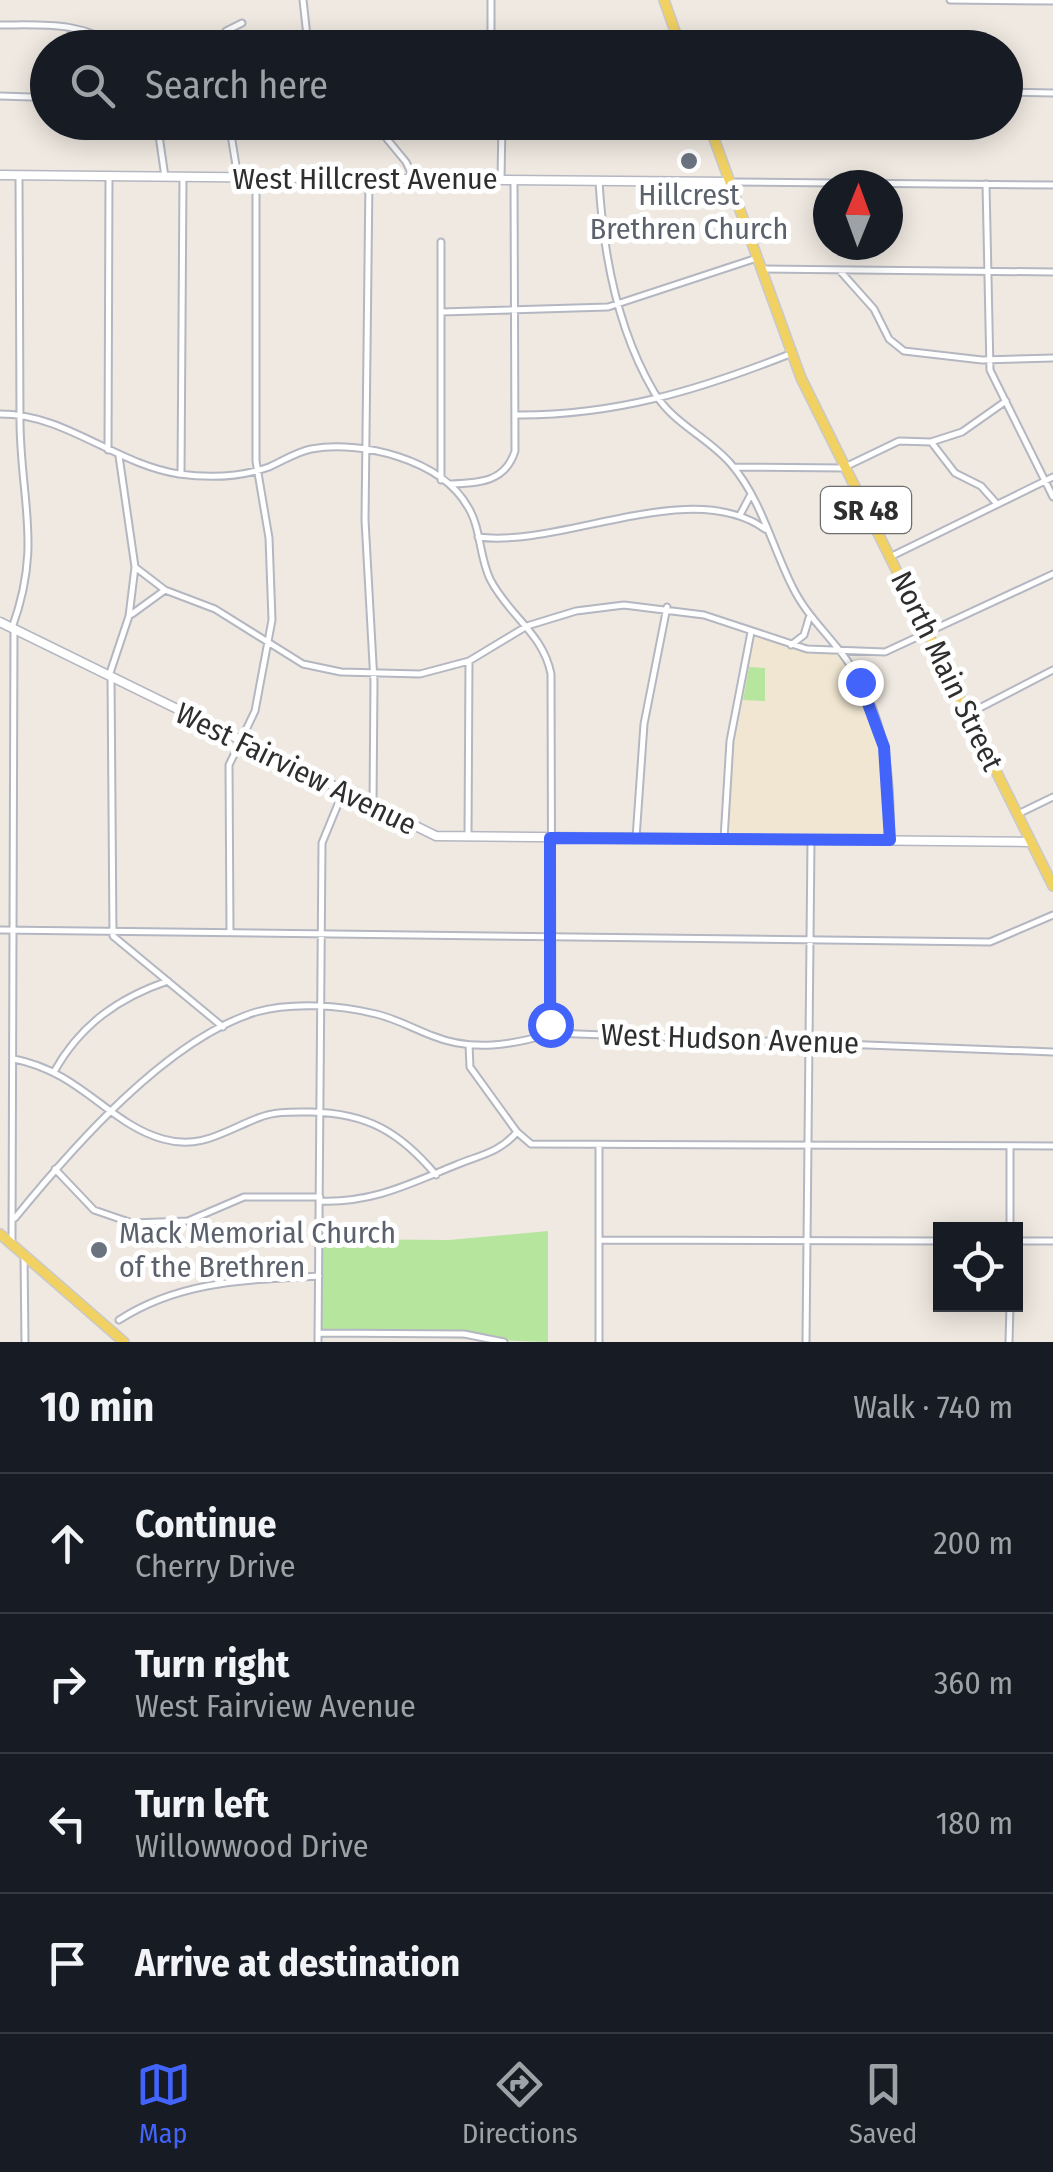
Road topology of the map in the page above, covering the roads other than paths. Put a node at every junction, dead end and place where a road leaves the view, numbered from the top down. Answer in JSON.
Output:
{"nodes":[{"id":1,"x":303,"y":0,"type":"edge"},
{"id":2,"x":492,"y":0,"type":"edge"},
{"id":3,"x":664,"y":0,"type":"edge"},
{"id":4,"x":950,"y":0,"type":"edge"},
{"id":5,"x":1053,"y":2,"type":"edge"},
{"id":6,"x":242,"y":22,"type":"dead end"},
{"id":7,"x":0,"y":25,"type":"edge"},
{"id":8,"x":83,"y":30,"type":"edge"},
{"id":9,"x":228,"y":30,"type":"edge"},
{"id":10,"x":307,"y":30,"type":"edge"},
{"id":11,"x":491,"y":30,"type":"edge"},
{"id":12,"x":674,"y":30,"type":"edge"},
{"id":13,"x":1023,"y":92,"type":"edge"},
{"id":14,"x":1053,"y":93,"type":"edge"},
{"id":15,"x":0,"y":96,"type":"edge"},
{"id":16,"x":30,"y":97,"type":"edge"},
{"id":17,"x":159,"y":140,"type":"edge"},
{"id":18,"x":232,"y":140,"type":"edge"},
{"id":19,"x":388,"y":140,"type":"edge"},
{"id":20,"x":502,"y":140,"type":"edge"},
{"id":21,"x":714,"y":140,"type":"edge"},
{"id":22,"x":0,"y":176,"type":"edge"},
{"id":23,"x":19,"y":176,"type":"junction"},
{"id":24,"x":109,"y":176,"type":"junction"},
{"id":25,"x":165,"y":177,"type":"junction"},
{"id":26,"x":183,"y":177,"type":"junction"},
{"id":27,"x":238,"y":178,"type":"junction"},
{"id":28,"x":256,"y":178,"type":"junction"},
{"id":29,"x":369,"y":178,"type":"junction"},
{"id":30,"x":414,"y":179,"type":"junction"},
{"id":31,"x":501,"y":180,"type":"junction"},
{"id":32,"x":514,"y":180,"type":"junction"},
{"id":33,"x":599,"y":181,"type":"junction"},
{"id":34,"x":729,"y":182,"type":"junction"},
{"id":35,"x":986,"y":184,"type":"junction"},
{"id":36,"x":1053,"y":185,"type":"edge"},
{"id":37,"x":441,"y":242,"type":"dead end"},
{"id":38,"x":756,"y":258,"type":"junction"},
{"id":39,"x":760,"y":269,"type":"junction"},
{"id":40,"x":838,"y":270,"type":"junction"},
{"id":41,"x":988,"y":271,"type":"junction"},
{"id":42,"x":1053,"y":272,"type":"edge"},
{"id":43,"x":618,"y":305,"type":"junction"},
{"id":44,"x":441,"y":312,"type":"junction"},
{"id":45,"x":515,"y":312,"type":"junction"},
{"id":46,"x":790,"y":354,"type":"junction"},
{"id":47,"x":1053,"y":358,"type":"edge"},
{"id":48,"x":989,"y":359,"type":"junction"},
{"id":49,"x":660,"y":400,"type":"junction"},
{"id":50,"x":1006,"y":401,"type":"junction"},
{"id":51,"x":0,"y":414,"type":"edge"},
{"id":52,"x":515,"y":415,"type":"junction"},
{"id":53,"x":20,"y":416,"type":"junction"},
{"id":54,"x":931,"y":442,"type":"junction"},
{"id":55,"x":366,"y":449,"type":"junction"},
{"id":56,"x":108,"y":450,"type":"junction"},
{"id":57,"x":118,"y":456,"type":"junction"},
{"id":58,"x":734,"y":467,"type":"junction"},
{"id":59,"x":845,"y":468,"type":"junction"},
{"id":60,"x":256,"y":470,"type":"junction"},
{"id":61,"x":181,"y":474,"type":"junction"},
{"id":62,"x":1053,"y":477,"type":"edge"},
{"id":63,"x":1045,"y":481,"type":"junction"},
{"id":64,"x":444,"y":482,"type":"junction"},
{"id":65,"x":750,"y":494,"type":"junction"},
{"id":66,"x":1053,"y":497,"type":"edge"},
{"id":67,"x":997,"y":504,"type":"junction"},
{"id":68,"x":740,"y":515,"type":"junction"},
{"id":69,"x":768,"y":531,"type":"junction"},
{"id":70,"x":478,"y":537,"type":"junction"},
{"id":71,"x":890,"y":557,"type":"junction"},
{"id":72,"x":135,"y":567,"type":"junction"},
{"id":73,"x":1053,"y":574,"type":"edge"},
{"id":74,"x":165,"y":590,"type":"junction"},
{"id":75,"x":667,"y":607,"type":"junction"},
{"id":76,"x":130,"y":616,"type":"junction"},
{"id":77,"x":809,"y":616,"type":"junction"},
{"id":78,"x":0,"y":622,"type":"edge"},
{"id":79,"x":527,"y":626,"type":"junction"},
{"id":80,"x":13,"y":628,"type":"junction"},
{"id":81,"x":751,"y":632,"type":"junction"},
{"id":82,"x":928,"y":635,"type":"junction"},
{"id":83,"x":269,"y":644,"type":"junction"},
{"id":84,"x":790,"y":645,"type":"junction"},
{"id":85,"x":841,"y":653,"type":"junction"},
{"id":86,"x":469,"y":661,"type":"junction"},
{"id":87,"x":1051,"y":672,"type":"edge"},
{"id":88,"x":374,"y":673,"type":"junction"},
{"id":89,"x":110,"y":676,"type":"junction"},
{"id":90,"x":1053,"y":682,"type":"edge"},
{"id":91,"x":968,"y":714,"type":"junction"},
{"id":92,"x":242,"y":741,"type":"junction"},
{"id":93,"x":343,"y":792,"type":"junction"},
{"id":94,"x":1053,"y":797,"type":"edge"},
{"id":95,"x":373,"y":807,"type":"junction"},
{"id":96,"x":1018,"y":814,"type":"junction"},
{"id":97,"x":468,"y":837,"type":"junction"},
{"id":98,"x":550,"y":838,"type":"junction"},
{"id":99,"x":636,"y":838,"type":"junction"},
{"id":100,"x":724,"y":839,"type":"junction"},
{"id":101,"x":811,"y":840,"type":"junction"},
{"id":102,"x":890,"y":840,"type":"junction"},
{"id":103,"x":1031,"y":842,"type":"junction"},
{"id":104,"x":1053,"y":886,"type":"edge"},
{"id":105,"x":1053,"y":915,"type":"edge"},
{"id":106,"x":0,"y":930,"type":"edge"},
{"id":107,"x":14,"y":930,"type":"junction"},
{"id":108,"x":112,"y":930,"type":"junction"},
{"id":109,"x":230,"y":932,"type":"junction"},
{"id":110,"x":321,"y":932,"type":"junction"},
{"id":111,"x":550,"y":936,"type":"junction"},
{"id":112,"x":810,"y":941,"type":"junction"},
{"id":113,"x":168,"y":982,"type":"junction"},
{"id":114,"x":320,"y":1008,"type":"junction"},
{"id":115,"x":222,"y":1026,"type":"junction"},
{"id":116,"x":552,"y":1033,"type":"junction"},
{"id":117,"x":808,"y":1042,"type":"junction"},
{"id":118,"x":470,"y":1044,"type":"junction"},
{"id":119,"x":1053,"y":1052,"type":"edge"},
{"id":120,"x":14,"y":1059,"type":"junction"},
{"id":121,"x":54,"y":1072,"type":"junction"},
{"id":122,"x":113,"y":1110,"type":"junction"},
{"id":123,"x":320,"y":1112,"type":"junction"},
{"id":124,"x":516,"y":1132,"type":"junction"},
{"id":125,"x":599,"y":1145,"type":"junction"},
{"id":126,"x":806,"y":1146,"type":"junction"},
{"id":127,"x":1010,"y":1146,"type":"junction"},
{"id":128,"x":1053,"y":1146,"type":"edge"},
{"id":129,"x":55,"y":1169,"type":"junction"},
{"id":130,"x":436,"y":1175,"type":"junction"},
{"id":131,"x":320,"y":1199,"type":"junction"},
{"id":132,"x":15,"y":1218,"type":"junction"},
{"id":133,"x":1010,"y":1222,"type":"edge"},
{"id":134,"x":4,"y":1238,"type":"edge"},
{"id":135,"x":599,"y":1240,"type":"junction"},
{"id":136,"x":806,"y":1240,"type":"junction"},
{"id":137,"x":933,"y":1240,"type":"edge"},
{"id":138,"x":1023,"y":1241,"type":"edge"},
{"id":139,"x":1053,"y":1241,"type":"edge"},
{"id":140,"x":24,"y":1255,"type":"junction"},
{"id":141,"x":319,"y":1276,"type":"junction"},
{"id":142,"x":1010,"y":1312,"type":"edge"},
{"id":143,"x":119,"y":1320,"type":"dead end"},
{"id":144,"x":318,"y":1333,"type":"junction"},
{"id":145,"x":411,"y":1338,"type":"edge"},
{"id":146,"x":24,"y":1342,"type":"edge"},
{"id":147,"x":124,"y":1342,"type":"edge"},
{"id":148,"x":318,"y":1342,"type":"edge"},
{"id":149,"x":504,"y":1342,"type":"edge"},
{"id":150,"x":599,"y":1342,"type":"edge"},
{"id":151,"x":806,"y":1342,"type":"edge"},
{"id":152,"x":1009,"y":1342,"type":"edge"}],
"edges":[{"from":1,"to":10,"type":"street"},
{"from":2,"to":11,"type":"street"},
{"from":3,"to":12,"type":"main road"},
{"from":4,"to":5,"type":"street"},
{"from":6,"to":9,"type":"street"},
{"from":7,"to":8,"type":"street"},
{"from":13,"to":14,"type":"street"},
{"from":15,"to":16,"type":"street"},
{"from":17,"to":25,"type":"street"},
{"from":18,"to":27,"type":"street"},
{"from":19,"to":30,"type":"street"},
{"from":20,"to":31,"type":"street"},
{"from":21,"to":34,"type":"main road","name":"North Main Street","number":"SR 48"},
{"from":22,"to":23,"type":"street","name":"West Hillcrest Avenue"},
{"from":23,"to":24,"type":"street","name":"West Hillcrest Avenue"},
{"from":23,"to":53,"type":"street"},
{"from":24,"to":25,"type":"street","name":"West Hillcrest Avenue"},
{"from":24,"to":56,"type":"street"},
{"from":25,"to":26,"type":"street","name":"West Hillcrest Avenue"},
{"from":26,"to":27,"type":"street","name":"West Hillcrest Avenue"},
{"from":26,"to":61,"type":"street"},
{"from":27,"to":28,"type":"street","name":"West Hillcrest Avenue"},
{"from":28,"to":29,"type":"street","name":"West Hillcrest Avenue"},
{"from":28,"to":60,"type":"street"},
{"from":29,"to":30,"type":"street","name":"West Hillcrest Avenue"},
{"from":29,"to":55,"type":"street"},
{"from":30,"to":31,"type":"street","name":"West Hillcrest Avenue"},
{"from":31,"to":32,"type":"street","name":"West Hillcrest Avenue"},
{"from":32,"to":33,"type":"street","name":"West Hillcrest Avenue"},
{"from":32,"to":45,"type":"street"},
{"from":33,"to":34,"type":"street","name":"West Hillcrest Avenue"},
{"from":33,"to":43,"type":"street"},
{"from":34,"to":35,"type":"street"},
{"from":34,"to":38,"type":"main road","name":"North Main Street","number":"SR 48"},
{"from":35,"to":36,"type":"street"},
{"from":35,"to":41,"type":"street"},
{"from":37,"to":44,"type":"street"},
{"from":38,"to":39,"type":"main road","name":"North Main Street","number":"SR 48"},
{"from":38,"to":43,"type":"street"},
{"from":39,"to":40,"type":"street"},
{"from":39,"to":46,"type":"main road","name":"North Main Street","number":"SR 48"},
{"from":40,"to":41,"type":"street"},
{"from":40,"to":48,"type":"street"},
{"from":41,"to":42,"type":"street"},
{"from":41,"to":48,"type":"street"},
{"from":43,"to":45,"type":"street"},
{"from":43,"to":49,"type":"street"},
{"from":44,"to":45,"type":"street"},
{"from":44,"to":64,"type":"street"},
{"from":45,"to":52,"type":"street"},
{"from":46,"to":49,"type":"street"},
{"from":46,"to":59,"type":"main road","name":"North Main Street","number":"SR 48"},
{"from":47,"to":48,"type":"street"},
{"from":48,"to":50,"type":"street"},
{"from":49,"to":52,"type":"street"},
{"from":49,"to":58,"type":"street"},
{"from":50,"to":54,"type":"street"},
{"from":50,"to":63,"type":"street"},
{"from":51,"to":53,"type":"street"},
{"from":52,"to":64,"type":"street"},
{"from":53,"to":56,"type":"street"},
{"from":53,"to":80,"type":"street"},
{"from":54,"to":59,"type":"street"},
{"from":54,"to":67,"type":"street"},
{"from":55,"to":60,"type":"street"},
{"from":55,"to":64,"type":"street"},
{"from":55,"to":88,"type":"street"},
{"from":56,"to":57,"type":"street"},
{"from":57,"to":61,"type":"street"},
{"from":57,"to":72,"type":"street"},
{"from":58,"to":59,"type":"street"},
{"from":58,"to":65,"type":"street"},
{"from":59,"to":71,"type":"main road","name":"North Main Street","number":"SR 48"},
{"from":60,"to":61,"type":"street"},
{"from":60,"to":83,"type":"street"},
{"from":62,"to":63,"type":"street"},
{"from":63,"to":66,"type":"street"},
{"from":63,"to":67,"type":"street"},
{"from":64,"to":70,"type":"street"},
{"from":65,"to":68,"type":"street"},
{"from":65,"to":69,"type":"street"},
{"from":67,"to":71,"type":"street"},
{"from":68,"to":69,"type":"street"},
{"from":68,"to":70,"type":"street"},
{"from":69,"to":77,"type":"street"},
{"from":70,"to":79,"type":"street"},
{"from":71,"to":82,"type":"main road","name":"North Main Street","number":"SR 48"},
{"from":72,"to":74,"type":"street"},
{"from":72,"to":76,"type":"street"},
{"from":73,"to":82,"type":"street"},
{"from":74,"to":76,"type":"street"},
{"from":74,"to":83,"type":"street"},
{"from":75,"to":79,"type":"street"},
{"from":75,"to":81,"type":"street"},
{"from":75,"to":99,"type":"street"},
{"from":76,"to":89,"type":"street"},
{"from":77,"to":84,"type":"street"},
{"from":77,"to":85,"type":"street"},
{"from":78,"to":80,"type":"street","name":"West Fairview Avenue"},
{"from":79,"to":86,"type":"street"},
{"from":79,"to":98,"type":"street"},
{"from":80,"to":89,"type":"street","name":"West Fairview Avenue"},
{"from":80,"to":107,"type":"street"},
{"from":81,"to":84,"type":"street"},
{"from":81,"to":100,"type":"street"},
{"from":82,"to":85,"type":"street"},
{"from":82,"to":91,"type":"main road","name":"North Main Street","number":"SR 48"},
{"from":83,"to":88,"type":"street"},
{"from":83,"to":92,"type":"street"},
{"from":84,"to":85,"type":"street"},
{"from":85,"to":102,"type":"street"},
{"from":86,"to":88,"type":"street"},
{"from":86,"to":97,"type":"street"},
{"from":87,"to":90,"type":"street"},
{"from":87,"to":91,"type":"street"},
{"from":88,"to":95,"type":"street"},
{"from":89,"to":92,"type":"street","name":"West Fairview Avenue"},
{"from":89,"to":108,"type":"street"},
{"from":91,"to":96,"type":"main road","name":"North Main Street","number":"SR 48"},
{"from":92,"to":93,"type":"street","name":"West Fairview Avenue"},
{"from":92,"to":109,"type":"street"},
{"from":93,"to":95,"type":"street","name":"West Fairview Avenue"},
{"from":93,"to":110,"type":"street"},
{"from":94,"to":96,"type":"street"},
{"from":95,"to":97,"type":"street","name":"West Fairview Avenue"},
{"from":96,"to":103,"type":"main road","name":"North Main Street","number":"SR 48"},
{"from":97,"to":98,"type":"street","name":"West Fairview Avenue"},
{"from":98,"to":99,"type":"street","name":"West Fairview Avenue"},
{"from":98,"to":111,"type":"street"},
{"from":99,"to":100,"type":"street","name":"West Fairview Avenue"},
{"from":100,"to":101,"type":"street","name":"West Fairview Avenue"},
{"from":101,"to":102,"type":"street","name":"West Fairview Avenue"},
{"from":101,"to":112,"type":"street"},
{"from":102,"to":103,"type":"street","name":"West Fairview Avenue"},
{"from":103,"to":104,"type":"main road","name":"North Main Street","number":"SR 48"},
{"from":105,"to":112,"type":"street"},
{"from":106,"to":107,"type":"street"},
{"from":107,"to":108,"type":"street"},
{"from":107,"to":120,"type":"street"},
{"from":108,"to":109,"type":"street"},
{"from":108,"to":113,"type":"street"},
{"from":109,"to":110,"type":"street"},
{"from":110,"to":111,"type":"street"},
{"from":110,"to":114,"type":"street"},
{"from":111,"to":112,"type":"street"},
{"from":111,"to":116,"type":"street"},
{"from":112,"to":117,"type":"street"},
{"from":113,"to":115,"type":"street"},
{"from":113,"to":121,"type":"street"},
{"from":114,"to":115,"type":"street","name":"West Hudson Avenue"},
{"from":114,"to":118,"type":"street","name":"West Hudson Avenue"},
{"from":114,"to":123,"type":"street"},
{"from":115,"to":122,"type":"street","name":"West Hudson Avenue"},
{"from":116,"to":117,"type":"street","name":"West Hudson Avenue"},
{"from":116,"to":118,"type":"street","name":"West Hudson Avenue"},
{"from":117,"to":119,"type":"street","name":"West Hudson Avenue"},
{"from":117,"to":126,"type":"street"},
{"from":118,"to":124,"type":"street"},
{"from":120,"to":121,"type":"street"},
{"from":120,"to":132,"type":"street"},
{"from":121,"to":122,"type":"street"},
{"from":122,"to":123,"type":"street"},
{"from":122,"to":129,"type":"street","name":"West Hudson Avenue"},
{"from":123,"to":130,"type":"street"},
{"from":123,"to":131,"type":"street"},
{"from":124,"to":125,"type":"street"},
{"from":124,"to":130,"type":"street"},
{"from":125,"to":126,"type":"street"},
{"from":125,"to":135,"type":"street"},
{"from":126,"to":127,"type":"street"},
{"from":126,"to":136,"type":"street"},
{"from":127,"to":128,"type":"street"},
{"from":127,"to":133,"type":"street"},
{"from":129,"to":131,"type":"street"},
{"from":129,"to":132,"type":"street","name":"West Hudson Avenue"},
{"from":130,"to":131,"type":"street"},
{"from":131,"to":141,"type":"street"},
{"from":132,"to":134,"type":"street"},
{"from":134,"to":140,"type":"main road"},
{"from":135,"to":136,"type":"street"},
{"from":135,"to":150,"type":"street"},
{"from":136,"to":137,"type":"street"},
{"from":136,"to":151,"type":"street"},
{"from":138,"to":139,"type":"street"},
{"from":140,"to":146,"type":"street"},
{"from":140,"to":147,"type":"main road"},
{"from":141,"to":143,"type":"street"},
{"from":141,"to":144,"type":"street"},
{"from":142,"to":152,"type":"street"},
{"from":144,"to":145,"type":"street"},
{"from":144,"to":148,"type":"street"},
{"from":145,"to":149,"type":"street"}]}
